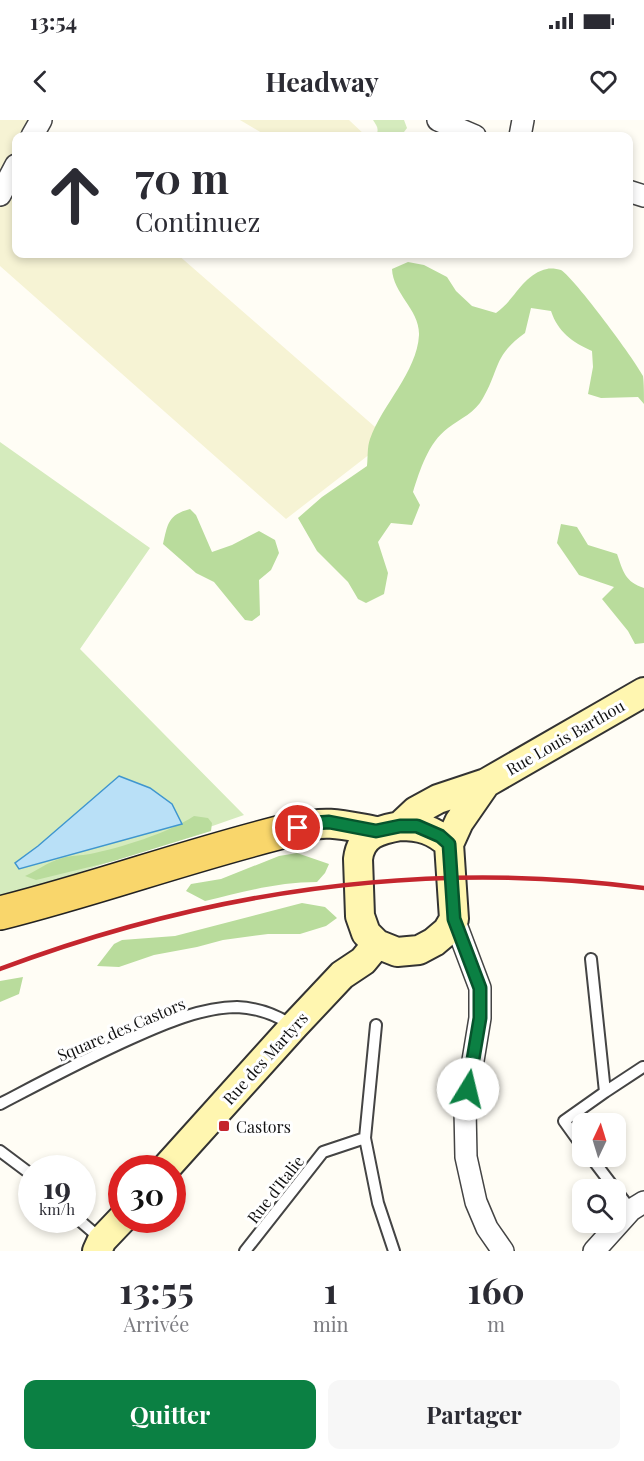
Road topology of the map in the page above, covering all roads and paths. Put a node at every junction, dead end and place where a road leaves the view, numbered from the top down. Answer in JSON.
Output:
{"nodes":[{"id":1,"x":438,"y":120,"type":"edge"},
{"id":2,"x":466,"y":132,"type":"edge"},
{"id":3,"x":12,"y":172,"type":"edge"},
{"id":4,"x":0,"y":195,"type":"edge"},
{"id":5,"x":644,"y":692,"type":"edge"},
{"id":6,"x":486,"y":783,"type":"junction"},
{"id":7,"x":298,"y":828,"type":"junction"},
{"id":8,"x":388,"y":828,"type":"junction"},
{"id":9,"x":449,"y":844,"type":"junction"},
{"id":10,"x":358,"y":859,"type":"junction"},
{"id":11,"x":0,"y":913,"type":"edge"},
{"id":12,"x":360,"y":916,"type":"junction"},
{"id":13,"x":454,"y":919,"type":"junction"},
{"id":14,"x":434,"y":942,"type":"junction"},
{"id":15,"x":377,"y":944,"type":"junction"},
{"id":16,"x":591,"y":959,"type":"dead end"},
{"id":17,"x":471,"y":964,"type":"junction"},
{"id":18,"x":342,"y":975,"type":"junction"},
{"id":19,"x":376,"y":1025,"type":"dead end"},
{"id":20,"x":294,"y":1026,"type":"junction"},
{"id":21,"x":643,"y":1067,"type":"edge"},
{"id":22,"x":605,"y":1092,"type":"junction"},
{"id":23,"x":0,"y":1104,"type":"edge"},
{"id":24,"x":575,"y":1113,"type":"edge"},
{"id":25,"x":572,"y":1115,"type":"edge"},
{"id":26,"x":572,"y":1132,"type":"edge"},
{"id":27,"x":365,"y":1138,"type":"junction"},
{"id":28,"x":0,"y":1151,"type":"edge"},
{"id":29,"x":178,"y":1155,"type":"edge"},
{"id":30,"x":18,"y":1164,"type":"edge"},
{"id":31,"x":600,"y":1167,"type":"edge"},
{"id":32,"x":637,"y":1206,"type":"edge"},
{"id":33,"x":90,"y":1233,"type":"edge"},
{"id":34,"x":111,"y":1233,"type":"edge"},
{"id":35,"x":100,"y":1246,"type":"edge"},
{"id":36,"x":245,"y":1251,"type":"edge"},
{"id":37,"x":394,"y":1251,"type":"edge"},
{"id":38,"x":502,"y":1251,"type":"edge"},
{"id":39,"x":594,"y":1251,"type":"edge"}],
"edges":[{"from":1,"to":2,"type":"street"},
{"from":3,"to":4,"type":"street"},
{"from":5,"to":6,"type":"main road","name":"Rue Louis Barthou"},
{"from":6,"to":8,"type":"main road"},
{"from":6,"to":9,"type":"main road"},
{"from":7,"to":8,"type":"main road"},
{"from":7,"to":10,"type":"main road"},
{"from":7,"to":11,"type":"main road"},
{"from":8,"to":9,"type":"main road"},
{"from":8,"to":10,"type":"main road"},
{"from":9,"to":13,"type":"main road"},
{"from":10,"to":12,"type":"main road"},
{"from":12,"to":15,"type":"main road"},
{"from":12,"to":18,"type":"main road","name":"Rue des Martyrs"},
{"from":13,"to":14,"type":"main road"},
{"from":13,"to":17,"type":"street"},
{"from":14,"to":15,"type":"main road"},
{"from":14,"to":17,"type":"street"},
{"from":15,"to":18,"type":"main road","name":"Rue des Martyrs"},
{"from":16,"to":22,"type":"lane"},
{"from":17,"to":38,"type":"street"},
{"from":18,"to":20,"type":"main road","name":"Rue des Martyrs"},
{"from":19,"to":27,"type":"lane"},
{"from":20,"to":23,"type":"lane","name":"Square des Castors"},
{"from":20,"to":29,"type":"main road","name":"Rue des Martyrs"},
{"from":21,"to":22,"type":"lane"},
{"from":22,"to":24,"type":"lane"},
{"from":25,"to":26,"type":"lane"},
{"from":27,"to":36,"type":"lane","name":"Rue d'Italie"},
{"from":27,"to":37,"type":"lane"},
{"from":28,"to":30,"type":"lane"},
{"from":31,"to":32,"type":"lane"},
{"from":32,"to":39,"type":"street"},
{"from":33,"to":35,"type":"lane"},
{"from":34,"to":35,"type":"main road"}]}
